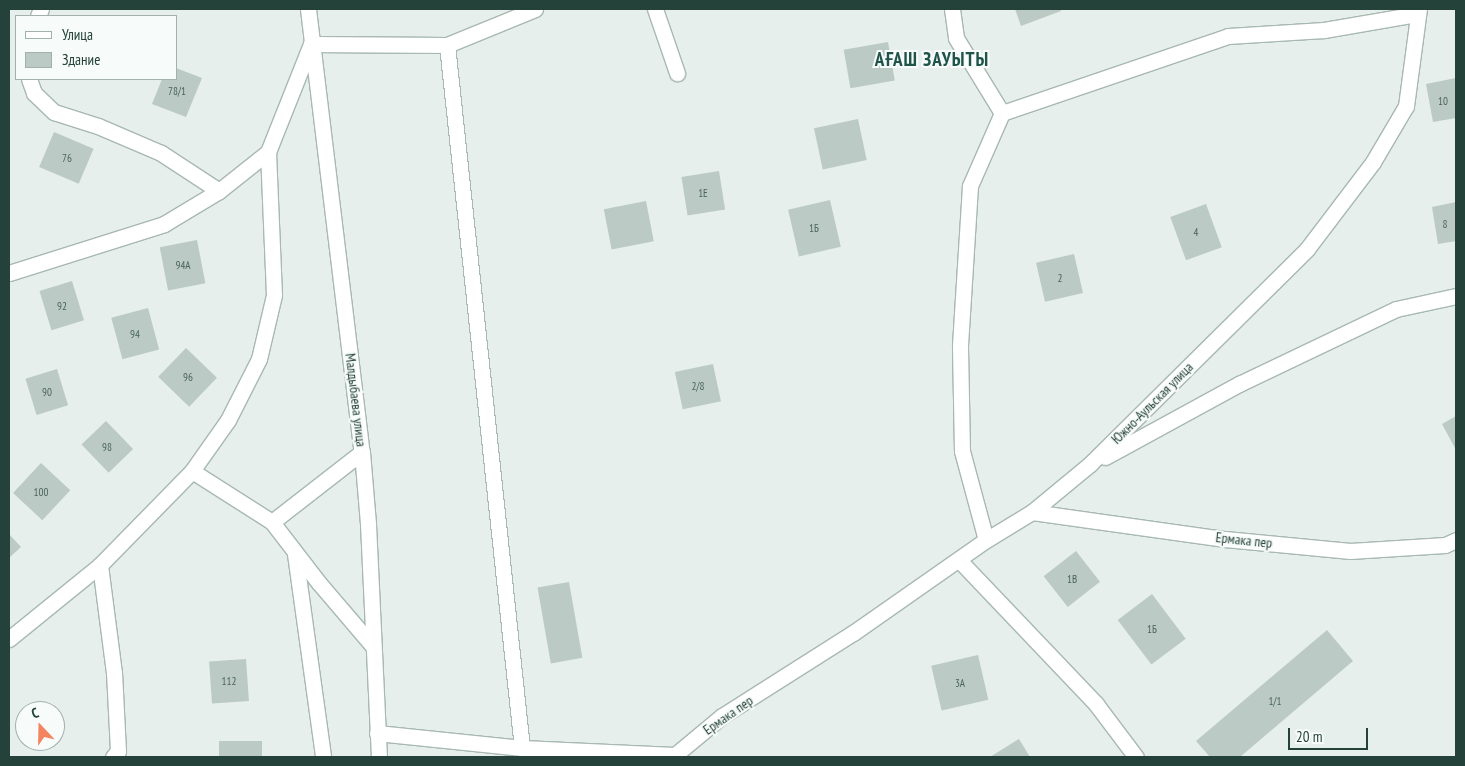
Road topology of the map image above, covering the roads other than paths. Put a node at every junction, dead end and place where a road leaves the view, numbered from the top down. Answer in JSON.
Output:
{"nodes":[{"id":1,"x":308,"y":9,"type":"edge"},
{"id":2,"x":535,"y":9,"type":"edge"},
{"id":3,"x":655,"y":9,"type":"edge"},
{"id":4,"x":952,"y":9,"type":"edge"},
{"id":5,"x":1419,"y":11,"type":"edge"},
{"id":6,"x":311,"y":44,"type":"junction"},
{"id":7,"x":447,"y":45,"type":"junction"},
{"id":8,"x":677,"y":73,"type":"dead end"},
{"id":9,"x":29,"y":80,"type":"edge"},
{"id":10,"x":1002,"y":113,"type":"junction"},
{"id":11,"x":268,"y":152,"type":"junction"},
{"id":12,"x":219,"y":191,"type":"junction"},
{"id":13,"x":9,"y":273,"type":"edge"},
{"id":14,"x":1456,"y":296,"type":"edge"},
{"id":15,"x":362,"y":452,"type":"junction"},
{"id":16,"x":1090,"y":464,"type":"junction"},
{"id":17,"x":192,"y":471,"type":"junction"},
{"id":18,"x":1032,"y":512,"type":"junction"},
{"id":19,"x":272,"y":522,"type":"junction"},
{"id":20,"x":986,"y":540,"type":"junction"},
{"id":21,"x":1456,"y":540,"type":"edge"},
{"id":22,"x":294,"y":552,"type":"junction"},
{"id":23,"x":959,"y":560,"type":"junction"},
{"id":24,"x":100,"y":564,"type":"junction"},
{"id":25,"x":9,"y":639,"type":"edge"},
{"id":26,"x":372,"y":645,"type":"junction"},
{"id":27,"x":377,"y":733,"type":"junction"},
{"id":28,"x":522,"y":748,"type":"junction"},
{"id":29,"x":674,"y":756,"type":"edge"},
{"id":30,"x":113,"y":757,"type":"edge"},
{"id":31,"x":323,"y":757,"type":"edge"},
{"id":32,"x":379,"y":757,"type":"edge"},
{"id":33,"x":1136,"y":757,"type":"edge"}],
"edges":[{"from":1,"to":6,"type":"street","name":"Малдыбаева улица"},
{"from":2,"to":7,"type":"street"},
{"from":3,"to":8,"type":"street"},
{"from":4,"to":10,"type":"street"},
{"from":5,"to":10,"type":"street"},
{"from":5,"to":16,"type":"street","name":"Южно-Аульская улица"},
{"from":6,"to":7,"type":"street"},
{"from":6,"to":11,"type":"street","name":"Малдыбаева улица"},
{"from":6,"to":15,"type":"street","name":"Малдыбаева улица"},
{"from":7,"to":28,"type":"street"},
{"from":9,"to":12,"type":"street"},
{"from":10,"to":20,"type":"street"},
{"from":11,"to":12,"type":"street","name":"Малдыбаева улица"},
{"from":11,"to":17,"type":"street","name":"Малдыбаева улица"},
{"from":12,"to":13,"type":"street","name":"Малдыбаева улица"},
{"from":14,"to":16,"type":"street","name":"Южно-Аульская улица"},
{"from":15,"to":19,"type":"street"},
{"from":15,"to":26,"type":"street","name":"Малдыбаева улица"},
{"from":16,"to":18,"type":"street","name":"Ермака пер"},
{"from":17,"to":19,"type":"street"},
{"from":17,"to":24,"type":"street","name":"Малдыбаева улица"},
{"from":18,"to":20,"type":"street","name":"Ермака пер"},
{"from":18,"to":21,"type":"street","name":"Ермака пер"},
{"from":19,"to":22,"type":"street"},
{"from":20,"to":23,"type":"street","name":"Ермака пер"},
{"from":22,"to":26,"type":"street"},
{"from":22,"to":31,"type":"street"},
{"from":23,"to":29,"type":"street","name":"Ермака пер"},
{"from":23,"to":33,"type":"street"},
{"from":24,"to":25,"type":"street","name":"Малдыбаева улица"},
{"from":24,"to":30,"type":"street"},
{"from":26,"to":27,"type":"street","name":"Малдыбаева улица"},
{"from":27,"to":28,"type":"street","name":"Ермака пер"},
{"from":27,"to":32,"type":"street","name":"Малдыбаева улица"},
{"from":28,"to":29,"type":"street","name":"Ермака пер"}]}
